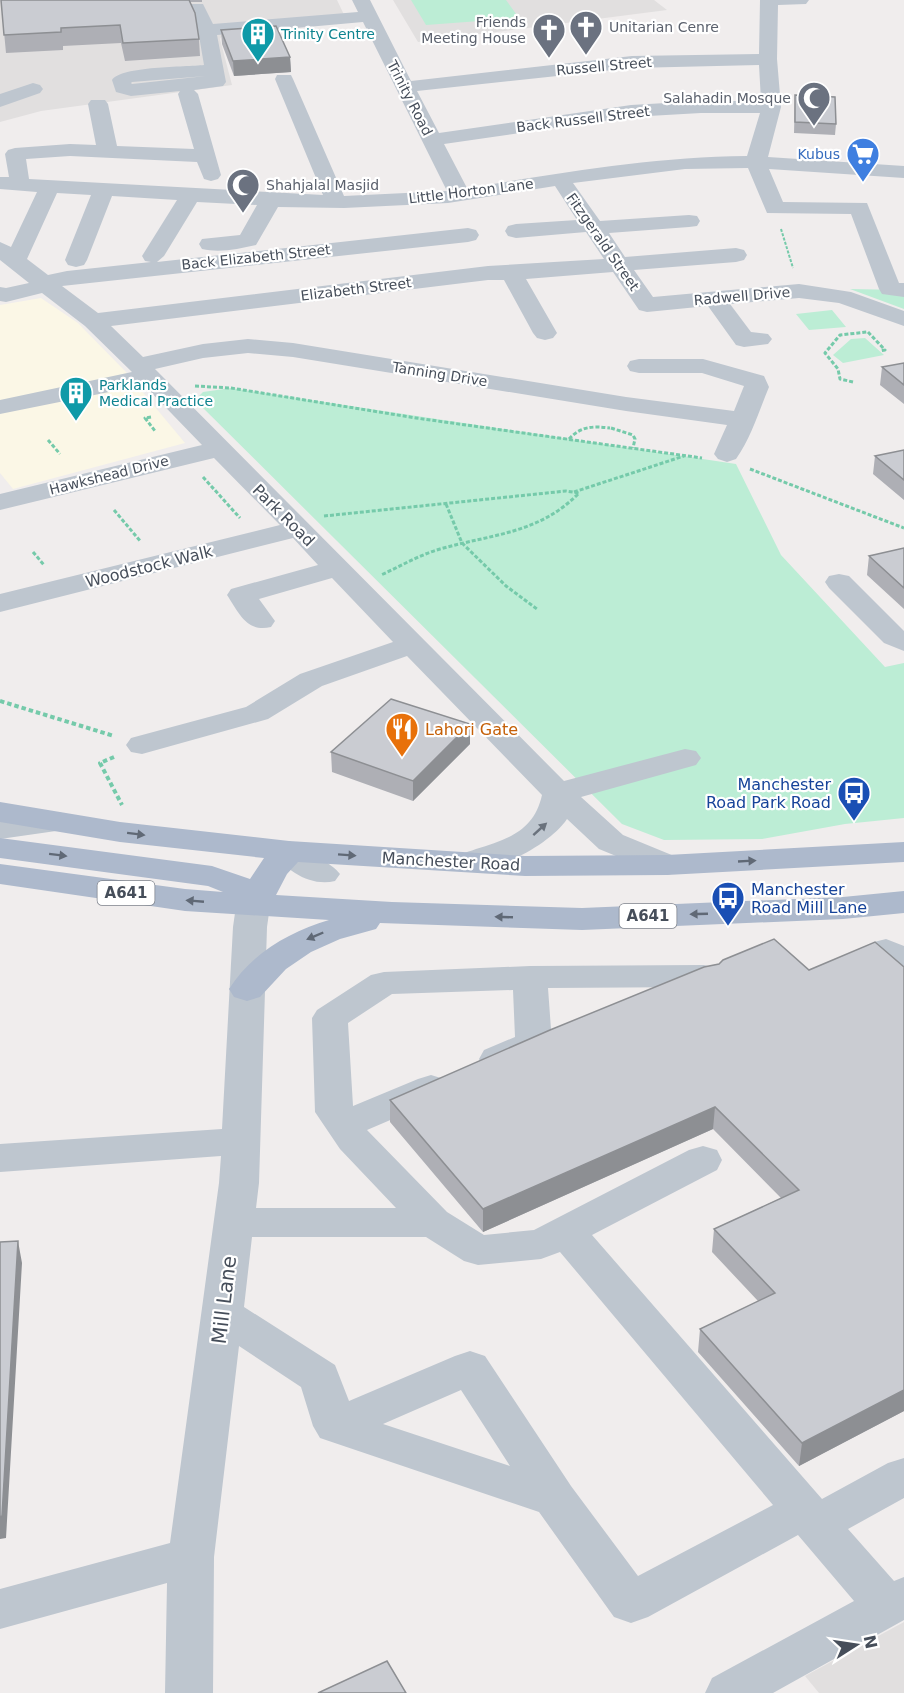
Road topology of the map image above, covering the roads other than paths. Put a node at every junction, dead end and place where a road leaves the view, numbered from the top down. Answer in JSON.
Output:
{"nodes":[{"id":1,"x":768,"y":0,"type":"edge"},
{"id":2,"x":800,"y":0,"type":"edge"},
{"id":3,"x":197,"y":8,"type":"dead end"},
{"id":4,"x":365,"y":8,"type":"edge"},
{"id":5,"x":207,"y":30,"type":"junction"},
{"id":6,"x":768,"y":59,"type":"junction"},
{"id":7,"x":213,"y":70,"type":"dead end"},
{"id":8,"x":555,"y":75,"type":"dead end"},
{"id":9,"x":284,"y":79,"type":"edge"},
{"id":10,"x":405,"y":87,"type":"junction"},
{"id":11,"x":33,"y":89,"type":"dead end"},
{"id":12,"x":188,"y":94,"type":"dead end"},
{"id":13,"x":0,"y":101,"type":"edge"},
{"id":14,"x":98,"y":104,"type":"dead end"},
{"id":15,"x":771,"y":106,"type":"junction"},
{"id":16,"x":592,"y":116,"type":"junction"},
{"id":17,"x":432,"y":140,"type":"junction"},
{"id":18,"x":108,"y":149,"type":"junction"},
{"id":19,"x":206,"y":156,"type":"junction"},
{"id":20,"x":756,"y":162,"type":"junction"},
{"id":21,"x":904,"y":172,"type":"edge"},
{"id":22,"x":560,"y":179,"type":"junction"},
{"id":23,"x":10,"y":184,"type":"edge"},
{"id":24,"x":50,"y":186,"type":"junction"},
{"id":25,"x":104,"y":190,"type":"junction"},
{"id":26,"x":191,"y":195,"type":"junction"},
{"id":27,"x":454,"y":196,"type":"junction"},
{"id":28,"x":217,"y":197,"type":"junction"},
{"id":29,"x":271,"y":200,"type":"junction"},
{"id":30,"x":336,"y":202,"type":"junction"},
{"id":31,"x":689,"y":220,"type":"dead end"},
{"id":32,"x":592,"y":226,"type":"junction"},
{"id":33,"x":516,"y":231,"type":"dead end"},
{"id":34,"x":468,"y":235,"type":"junction"},
{"id":35,"x":8,"y":255,"type":"edge"},
{"id":36,"x":736,"y":255,"type":"dead end"},
{"id":37,"x":76,"y":260,"type":"dead end"},
{"id":38,"x":619,"y":264,"type":"junction"},
{"id":39,"x":488,"y":273,"type":"junction"},
{"id":40,"x":512,"y":273,"type":"junction"},
{"id":41,"x":46,"y":284,"type":"junction"},
{"id":42,"x":897,"y":290,"type":"edge"},
{"id":43,"x":0,"y":294,"type":"edge"},
{"id":44,"x":714,"y":299,"type":"junction"},
{"id":45,"x":647,"y":305,"type":"joint"},
{"id":46,"x":904,"y":318,"type":"edge"},
{"id":47,"x":93,"y":321,"type":"junction"},
{"id":48,"x":545,"y":333,"type":"dead end"},
{"id":49,"x":760,"y":339,"type":"dead end"},
{"id":50,"x":639,"y":366,"type":"dead end"},
{"id":51,"x":149,"y":376,"type":"junction"},
{"id":52,"x":0,"y":407,"type":"edge"},
{"id":53,"x":743,"y":420,"type":"junction"},
{"id":54,"x":218,"y":448,"type":"junction"},
{"id":55,"x":726,"y":460,"type":"road end"},
{"id":56,"x":0,"y":502,"type":"edge"},
{"id":57,"x":294,"y":525,"type":"junction"},
{"id":58,"x":346,"y":578,"type":"junction"},
{"id":59,"x":839,"y":582,"type":"dead end"},
{"id":60,"x":0,"y":603,"type":"edge"},
{"id":61,"x":261,"y":621,"type":"dead end"},
{"id":62,"x":904,"y":642,"type":"edge"},
{"id":63,"x":412,"y":645,"type":"junction"},
{"id":64,"x":142,"y":745,"type":"road end"},
{"id":65,"x":685,"y":758,"type":"dead end"},
{"id":66,"x":558,"y":793,"type":"junction"},
{"id":67,"x":0,"y":812,"type":"edge"},
{"id":68,"x":58,"y":822,"type":"junction"},
{"id":69,"x":0,"y":829,"type":"edge"},
{"id":70,"x":0,"y":848,"type":"edge"},
{"id":71,"x":289,"y":851,"type":"junction"},
{"id":72,"x":904,"y":852,"type":"edge"},
{"id":73,"x":468,"y":863,"type":"junction"},
{"id":74,"x":668,"y":865,"type":"junction"},
{"id":75,"x":0,"y":873,"type":"edge"},
{"id":76,"x":323,"y":874,"type":"dead end"},
{"id":77,"x":904,"y":902,"type":"edge"},
{"id":78,"x":253,"y":906,"type":"junction"},
{"id":79,"x":392,"y":913,"type":"junction"},
{"id":80,"x":704,"y":976,"type":"edge"},
{"id":81,"x":530,"y":977,"type":"junction"},
{"id":82,"x":247,"y":989,"type":"junction"},
{"id":83,"x":344,"y":1125,"type":"junction"},
{"id":84,"x":240,"y":1141,"type":"junction"},
{"id":85,"x":0,"y":1158,"type":"edge"},
{"id":86,"x":703,"y":1160,"type":"dead end"},
{"id":87,"x":433,"y":1222,"type":"junction"},
{"id":88,"x":234,"y":1223,"type":"junction"},
{"id":89,"x":566,"y":1231,"type":"junction"},
{"id":90,"x":222,"y":1314,"type":"junction"},
{"id":91,"x":335,"y":1426,"type":"junction"},
{"id":92,"x":904,"y":1476,"type":"edge"},
{"id":93,"x":555,"y":1499,"type":"junction"},
{"id":94,"x":811,"y":1517,"type":"junction"},
{"id":95,"x":191,"y":1557,"type":"junction"},
{"id":96,"x":896,"y":1601,"type":"edge"},
{"id":97,"x":0,"y":1609,"type":"edge"},
{"id":98,"x":748,"y":1689,"type":"edge"},
{"id":99,"x":189,"y":1693,"type":"edge"}],
"edges":[{"from":1,"to":2,"type":"street"},
{"from":1,"to":6,"type":"street"},
{"from":3,"to":5,"type":"street"},
{"from":4,"to":5,"type":"street"},
{"from":4,"to":10,"type":"street","name":"Trinity Road"},
{"from":5,"to":7,"type":"street"},
{"from":6,"to":10,"type":"street","name":"Russell Street"},
{"from":6,"to":15,"type":"street"},
{"from":8,"to":16,"type":"street"},
{"from":9,"to":30,"type":"street"},
{"from":10,"to":17,"type":"street","name":"Trinity Road"},
{"from":11,"to":13,"type":"street"},
{"from":12,"to":19,"type":"street"},
{"from":14,"to":18,"type":"street"},
{"from":15,"to":16,"type":"street","name":"Back Russell Street"},
{"from":15,"to":20,"type":"street"},
{"from":16,"to":17,"type":"street","name":"Back Russell Street"},
{"from":17,"to":27,"type":"street","name":"Trinity Road"},
{"from":18,"to":19,"type":"street"},
{"from":18,"to":23,"type":"street"},
{"from":19,"to":28,"type":"street"},
{"from":20,"to":21,"type":"street","name":"Little Horton Lane"},
{"from":20,"to":22,"type":"street","name":"Little Horton Lane"},
{"from":20,"to":42,"type":"street"},
{"from":22,"to":27,"type":"street","name":"Little Horton Lane"},
{"from":22,"to":32,"type":"street","name":"Fitzgerald Street"},
{"from":23,"to":24,"type":"street","name":"Little Horton Lane"},
{"from":24,"to":25,"type":"street","name":"Little Horton Lane"},
{"from":24,"to":35,"type":"street"},
{"from":25,"to":26,"type":"street","name":"Little Horton Lane"},
{"from":25,"to":37,"type":"street"},
{"from":26,"to":28,"type":"street","name":"Little Horton Lane"},
{"from":26,"to":29,"type":"street"},
{"from":27,"to":30,"type":"street","name":"Little Horton Lane"},
{"from":27,"to":34,"type":"street","name":"Trinity Road"},
{"from":28,"to":29,"type":"street","name":"Little Horton Lane"},
{"from":29,"to":30,"type":"street","name":"Little Horton Lane"},
{"from":31,"to":32,"type":"street"},
{"from":32,"to":33,"type":"street"},
{"from":32,"to":38,"type":"street","name":"Fitzgerald Street"},
{"from":34,"to":39,"type":"street","name":"Trinity Road"},
{"from":34,"to":41,"type":"street","name":"Back Elizabeth Street"},
{"from":35,"to":41,"type":"street","name":"Park Road"},
{"from":36,"to":38,"type":"street","name":"Elizabeth Street"},
{"from":38,"to":40,"type":"street","name":"Elizabeth Street"},
{"from":38,"to":45,"type":"street","name":"Fitzgerald Street"},
{"from":39,"to":40,"type":"street","name":"Elizabeth Street"},
{"from":39,"to":47,"type":"street","name":"Elizabeth Street"},
{"from":40,"to":48,"type":"street"},
{"from":41,"to":43,"type":"street","name":"Back Elizabeth Street"},
{"from":41,"to":47,"type":"street","name":"Park Road"},
{"from":44,"to":45,"type":"street","name":"Radwell Drive"},
{"from":44,"to":46,"type":"street","name":"Radwell Drive"},
{"from":44,"to":49,"type":"street"},
{"from":47,"to":51,"type":"street","name":"Park Road"},
{"from":50,"to":53,"type":"street"},
{"from":51,"to":52,"type":"street","name":"Tanning Drive"},
{"from":51,"to":53,"type":"street","name":"Tanning Drive"},
{"from":51,"to":54,"type":"street","name":"Park Road"},
{"from":53,"to":55,"type":"street"},
{"from":54,"to":56,"type":"street","name":"Hawkshead Drive"},
{"from":54,"to":57,"type":"street","name":"Park Road"},
{"from":57,"to":58,"type":"street","name":"Park Road"},
{"from":57,"to":60,"type":"street","name":"Woodstock Walk"},
{"from":58,"to":61,"type":"street"},
{"from":58,"to":63,"type":"street","name":"Park Road"},
{"from":59,"to":62,"type":"street"},
{"from":63,"to":64,"type":"street"},
{"from":63,"to":66,"type":"street","name":"Park Road"},
{"from":65,"to":66,"type":"street"},
{"from":73,"to":66,"type":"street","one_way":true},
{"from":66,"to":74,"type":"street","name":"Park Road"},
{"from":67,"to":68,"type":"main road","name":"Manchester Road"},
{"from":68,"to":69,"type":"street"},
{"from":68,"to":71,"type":"main road","name":"Manchester Road","one_way":true},
{"from":70,"to":78,"type":"main road","one_way":true},
{"from":71,"to":73,"type":"main road","name":"Manchester Road","one_way":true},
{"from":71,"to":76,"type":"street"},
{"from":71,"to":78,"type":"main road"},
{"from":74,"to":72,"type":"main road","name":"Manchester Road","one_way":true},
{"from":73,"to":74,"type":"main road","name":"Manchester Road"},
{"from":78,"to":75,"type":"main road","number":"A641","one_way":true},
{"from":77,"to":79,"type":"main road","number":"A641","one_way":true},
{"from":78,"to":79,"type":"main road","number":"A641"},
{"from":78,"to":82,"type":"street","name":"Mill Lane"},
{"from":79,"to":82,"type":"main road","one_way":true},
{"from":80,"to":81,"type":"street"},
{"from":81,"to":83,"type":"street"},
{"from":81,"to":83,"type":"street"},
{"from":82,"to":84,"type":"street","name":"Mill Lane"},
{"from":83,"to":87,"type":"street"},
{"from":84,"to":85,"type":"street"},
{"from":84,"to":88,"type":"street","name":"Mill Lane"},
{"from":86,"to":89,"type":"street"},
{"from":87,"to":88,"type":"street"},
{"from":87,"to":89,"type":"street"},
{"from":88,"to":90,"type":"street","name":"Mill Lane"},
{"from":89,"to":94,"type":"street"},
{"from":90,"to":91,"type":"street"},
{"from":90,"to":95,"type":"street","name":"Mill Lane"},
{"from":91,"to":93,"type":"street"},
{"from":91,"to":93,"type":"street"},
{"from":92,"to":94,"type":"street"},
{"from":93,"to":94,"type":"street"},
{"from":94,"to":96,"type":"street"},
{"from":95,"to":97,"type":"street"},
{"from":95,"to":99,"type":"street","name":"Mill Lane"},
{"from":96,"to":98,"type":"street"}]}
